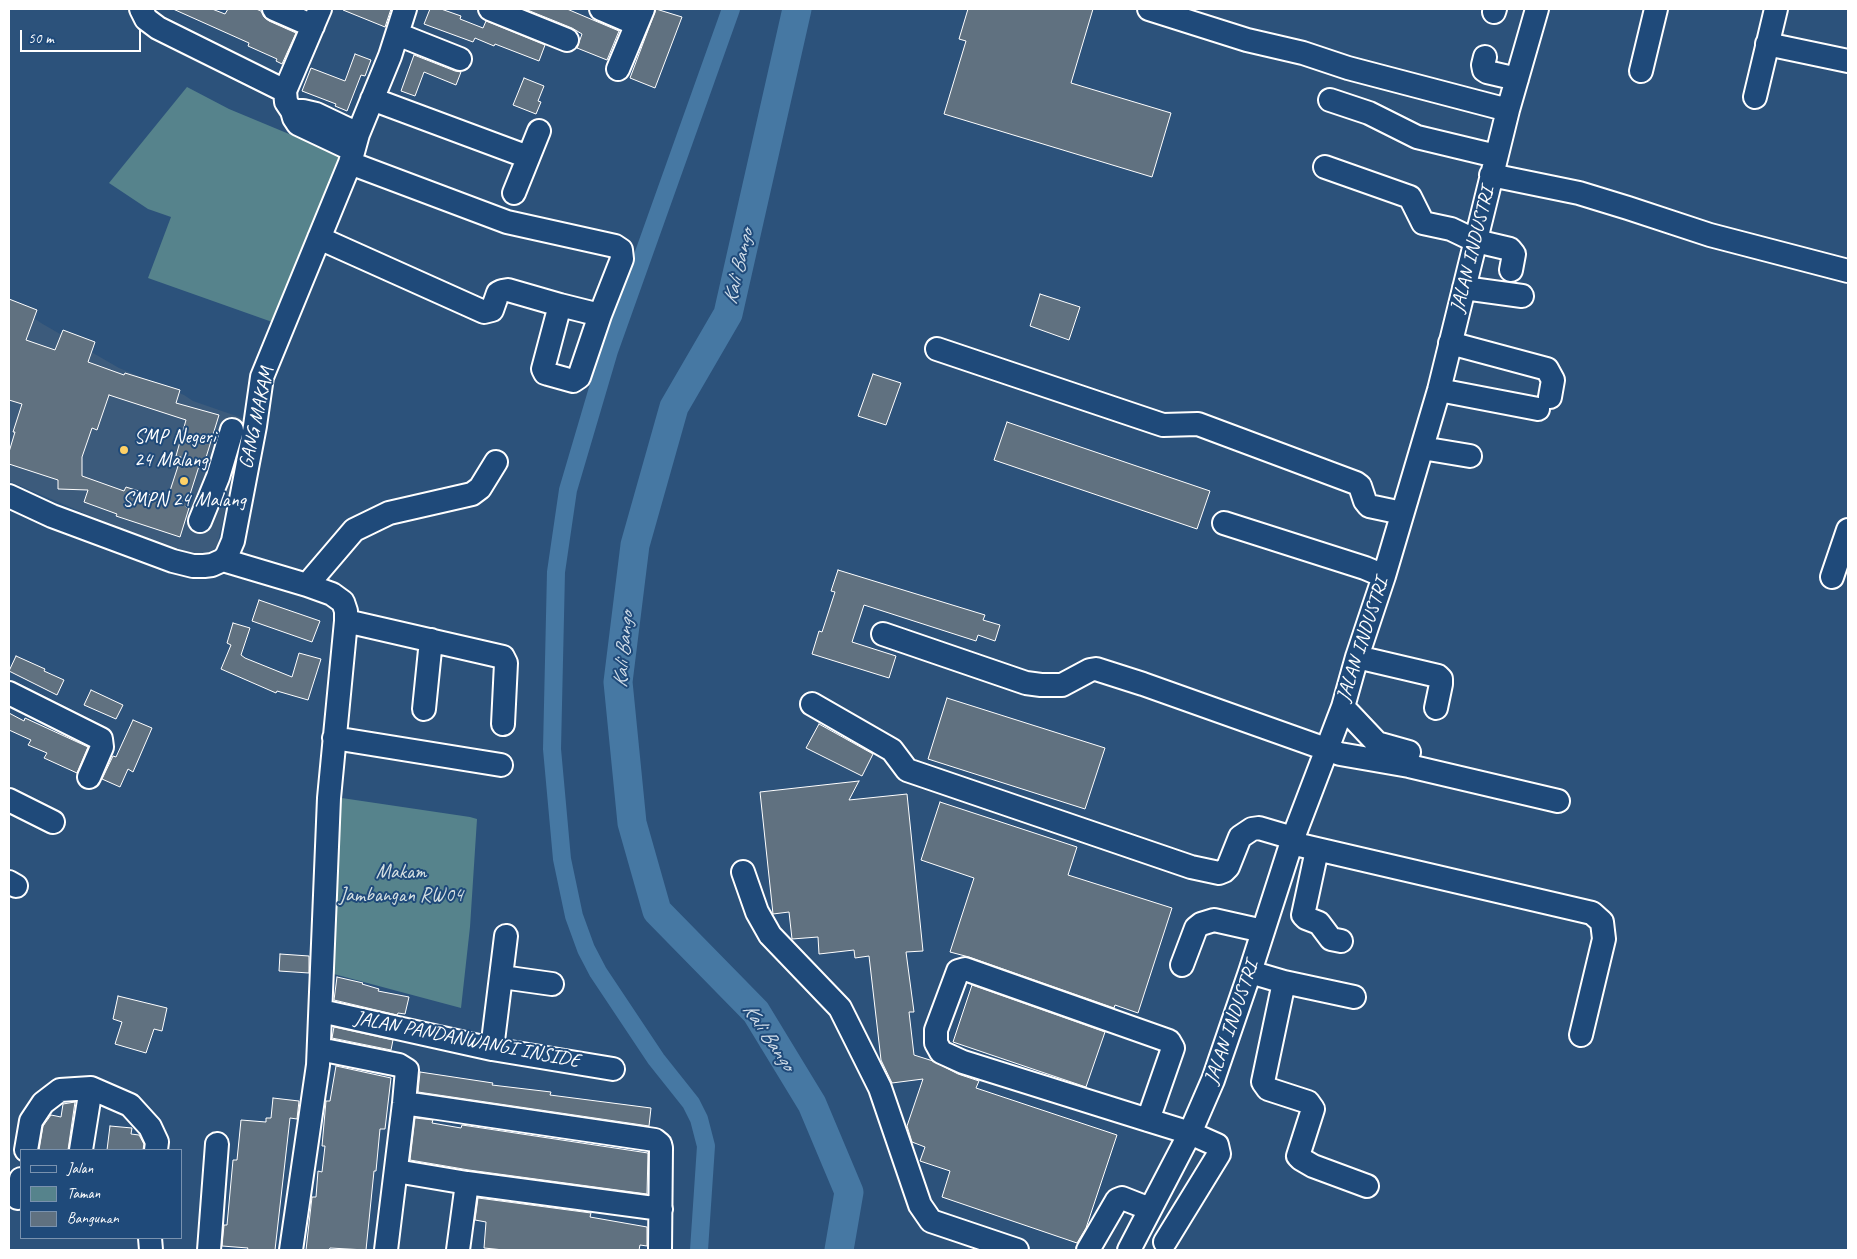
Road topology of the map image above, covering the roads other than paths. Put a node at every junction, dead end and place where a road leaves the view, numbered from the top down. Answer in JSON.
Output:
{"nodes":[{"id":1,"x":141,"y":9,"type":"edge"},
{"id":2,"x":274,"y":9,"type":"edge"},
{"id":3,"x":405,"y":9,"type":"edge"},
{"id":4,"x":490,"y":9,"type":"edge"},
{"id":5,"x":601,"y":9,"type":"edge"},
{"id":6,"x":1149,"y":9,"type":"edge"},
{"id":7,"x":1538,"y":9,"type":"edge"},
{"id":8,"x":1656,"y":9,"type":"edge"},
{"id":9,"x":1776,"y":9,"type":"edge"},
{"id":10,"x":639,"y":16,"type":"edge"},
{"id":11,"x":316,"y":17,"type":"edge"},
{"id":12,"x":397,"y":34,"type":"junction"},
{"id":13,"x":567,"y":40,"type":"dead end"},
{"id":14,"x":1768,"y":44,"type":"junction"},
{"id":15,"x":1485,"y":57,"type":"dead end"},
{"id":16,"x":460,"y":59,"type":"dead end"},
{"id":17,"x":1848,"y":61,"type":"edge"},
{"id":18,"x":618,"y":69,"type":"dead end"},
{"id":19,"x":1641,"y":71,"type":"dead end"},
{"id":20,"x":1517,"y":79,"type":"junction"},
{"id":21,"x":1755,"y":97,"type":"dead end"},
{"id":22,"x":372,"y":99,"type":"junction"},
{"id":23,"x":1330,"y":100,"type":"dead end"},
{"id":24,"x":289,"y":101,"type":"junction"},
{"id":25,"x":1508,"y":110,"type":"junction"},
{"id":26,"x":539,"y":131,"type":"dead end"},
{"id":27,"x":354,"y":149,"type":"junction"},
{"id":28,"x":528,"y":158,"type":"junction"},
{"id":29,"x":1494,"y":165,"type":"junction"},
{"id":30,"x":1325,"y":167,"type":"dead end"},
{"id":31,"x":514,"y":193,"type":"dead end"},
{"id":32,"x":319,"y":238,"type":"junction"},
{"id":33,"x":1476,"y":240,"type":"junction"},
{"id":34,"x":1511,"y":270,"type":"dead end"},
{"id":35,"x":1848,"y":271,"type":"edge"},
{"id":36,"x":1464,"y":288,"type":"junction"},
{"id":37,"x":1522,"y":296,"type":"dead end"},
{"id":38,"x":560,"y":305,"type":"junction"},
{"id":39,"x":600,"y":314,"type":"junction"},
{"id":40,"x":1450,"y":343,"type":"junction"},
{"id":41,"x":936,"y":349,"type":"dead end"},
{"id":42,"x":1439,"y":390,"type":"junction"},
{"id":43,"x":232,"y":430,"type":"dead end"},
{"id":44,"x":1422,"y":448,"type":"junction"},
{"id":45,"x":1470,"y":456,"type":"dead end"},
{"id":46,"x":496,"y":462,"type":"dead end"},
{"id":47,"x":218,"y":477,"type":"junction"},
{"id":48,"x":242,"y":486,"type":"junction"},
{"id":49,"x":9,"y":496,"type":"edge"},
{"id":50,"x":1402,"y":513,"type":"junction"},
{"id":51,"x":200,"y":521,"type":"dead end"},
{"id":52,"x":1224,"y":523,"type":"dead end"},
{"id":53,"x":1848,"y":530,"type":"edge"},
{"id":54,"x":223,"y":560,"type":"junction"},
{"id":55,"x":1384,"y":576,"type":"junction"},
{"id":56,"x":1832,"y":577,"type":"dead end"},
{"id":57,"x":307,"y":585,"type":"junction"},
{"id":58,"x":346,"y":621,"type":"junction"},
{"id":59,"x":883,"y":634,"type":"dead end"},
{"id":60,"x":431,"y":640,"type":"junction"},
{"id":61,"x":1357,"y":657,"type":"junction"},
{"id":62,"x":9,"y":693,"type":"edge"},
{"id":63,"x":812,"y":704,"type":"dead end"},
{"id":64,"x":1342,"y":706,"type":"junction"},
{"id":65,"x":1436,"y":708,"type":"dead end"},
{"id":66,"x":424,"y":709,"type":"dead end"},
{"id":67,"x":503,"y":724,"type":"dead end"},
{"id":68,"x":334,"y":738,"type":"junction"},
{"id":69,"x":1326,"y":750,"type":"junction"},
{"id":70,"x":501,"y":765,"type":"dead end"},
{"id":71,"x":89,"y":777,"type":"dead end"},
{"id":72,"x":9,"y":800,"type":"edge"},
{"id":73,"x":53,"y":822,"type":"dead end"},
{"id":74,"x":1292,"y":840,"type":"junction"},
{"id":75,"x":1317,"y":850,"type":"junction"},
{"id":76,"x":743,"y":872,"type":"dead end"},
{"id":77,"x":1263,"y":931,"type":"junction"},
{"id":78,"x":506,"y":936,"type":"dead end"},
{"id":79,"x":1341,"y":941,"type":"dead end"},
{"id":80,"x":1182,"y":965,"type":"dead end"},
{"id":81,"x":1250,"y":972,"type":"junction"},
{"id":82,"x":502,"y":977,"type":"junction"},
{"id":83,"x":1284,"y":982,"type":"junction"},
{"id":84,"x":552,"y":984,"type":"dead end"},
{"id":85,"x":1354,"y":997,"type":"dead end"},
{"id":86,"x":321,"y":1010,"type":"junction"},
{"id":87,"x":1581,"y":1035,"type":"dead end"},
{"id":88,"x":319,"y":1049,"type":"junction"},
{"id":89,"x":492,"y":1049,"type":"junction"},
{"id":90,"x":613,"y":1069,"type":"dead end"},
{"id":91,"x":91,"y":1088,"type":"junction"},
{"id":92,"x":404,"y":1103,"type":"junction"},
{"id":93,"x":1148,"y":1120,"type":"junction"},
{"id":94,"x":1190,"y":1133,"type":"junction"},
{"id":95,"x":217,"y":1144,"type":"dead end"},
{"id":96,"x":26,"y":1149,"type":"edge"},
{"id":97,"x":81,"y":1149,"type":"edge"},
{"id":98,"x":156,"y":1149,"type":"edge"},
{"id":99,"x":396,"y":1171,"type":"junction"},
{"id":100,"x":467,"y":1183,"type":"junction"},
{"id":101,"x":1367,"y":1186,"type":"dead end"},
{"id":102,"x":661,"y":1209,"type":"junction"},
{"id":103,"x":1150,"y":1210,"type":"junction"},
{"id":104,"x":1165,"y":1242,"type":"dead end"},
{"id":105,"x":209,"y":1250,"type":"edge"},
{"id":106,"x":291,"y":1250,"type":"edge"},
{"id":107,"x":386,"y":1250,"type":"edge"},
{"id":108,"x":458,"y":1250,"type":"edge"},
{"id":109,"x":660,"y":1250,"type":"edge"},
{"id":110,"x":1017,"y":1250,"type":"edge"},
{"id":111,"x":1088,"y":1250,"type":"edge"},
{"id":112,"x":1129,"y":1250,"type":"edge"}],
"edges":[{"from":1,"to":24,"type":"street"},
{"from":2,"to":11,"type":"street"},
{"from":3,"to":12,"type":"street","name":"GANG MAKAM"},
{"from":4,"to":13,"type":"street"},
{"from":5,"to":10,"type":"street"},
{"from":6,"to":25,"type":"street"},
{"from":7,"to":20,"type":"street","name":"JALAN INDUSTRI"},
{"from":8,"to":19,"type":"street"},
{"from":9,"to":14,"type":"street"},
{"from":10,"to":18,"type":"street"},
{"from":11,"to":24,"type":"street"},
{"from":12,"to":16,"type":"street"},
{"from":12,"to":22,"type":"street","name":"GANG MAKAM"},
{"from":14,"to":17,"type":"street"},
{"from":14,"to":21,"type":"street"},
{"from":15,"to":20,"type":"street"},
{"from":20,"to":25,"type":"street","name":"JALAN INDUSTRI"},
{"from":22,"to":27,"type":"street","name":"GANG MAKAM"},
{"from":22,"to":28,"type":"street"},
{"from":23,"to":29,"type":"street"},
{"from":24,"to":27,"type":"street"},
{"from":25,"to":29,"type":"street","name":"JALAN INDUSTRI"},
{"from":26,"to":28,"type":"street"},
{"from":27,"to":32,"type":"street","name":"GANG MAKAM"},
{"from":27,"to":39,"type":"street"},
{"from":28,"to":31,"type":"street"},
{"from":29,"to":33,"type":"street","name":"JALAN INDUSTRI"},
{"from":29,"to":35,"type":"street"},
{"from":30,"to":33,"type":"street"},
{"from":32,"to":38,"type":"street"},
{"from":32,"to":48,"type":"street","name":"GANG MAKAM"},
{"from":33,"to":34,"type":"street"},
{"from":33,"to":36,"type":"street","name":"JALAN INDUSTRI"},
{"from":36,"to":37,"type":"street"},
{"from":36,"to":40,"type":"street","name":"JALAN INDUSTRI"},
{"from":38,"to":39,"type":"street"},
{"from":38,"to":39,"type":"street"},
{"from":40,"to":42,"type":"street","name":"JALAN INDUSTRI"},
{"from":40,"to":42,"type":"street"},
{"from":41,"to":50,"type":"street"},
{"from":42,"to":44,"type":"street","name":"JALAN INDUSTRI"},
{"from":43,"to":47,"type":"street"},
{"from":44,"to":45,"type":"street"},
{"from":44,"to":50,"type":"street","name":"JALAN INDUSTRI"},
{"from":46,"to":57,"type":"street"},
{"from":47,"to":48,"type":"street"},
{"from":47,"to":51,"type":"street"},
{"from":48,"to":54,"type":"street","name":"GANG MAKAM"},
{"from":49,"to":54,"type":"street"},
{"from":50,"to":55,"type":"street","name":"JALAN INDUSTRI"},
{"from":52,"to":55,"type":"street"},
{"from":53,"to":56,"type":"street"},
{"from":54,"to":57,"type":"street"},
{"from":55,"to":61,"type":"street","name":"JALAN INDUSTRI"},
{"from":57,"to":58,"type":"street"},
{"from":58,"to":60,"type":"street"},
{"from":58,"to":68,"type":"street"},
{"from":59,"to":69,"type":"street"},
{"from":60,"to":66,"type":"street"},
{"from":60,"to":67,"type":"street"},
{"from":61,"to":64,"type":"street","name":"JALAN INDUSTRI"},
{"from":61,"to":65,"type":"street"},
{"from":62,"to":71,"type":"street"},
{"from":63,"to":74,"type":"street"},
{"from":64,"to":69,"type":"street","name":"JALAN INDUSTRI"},
{"from":64,"to":69,"type":"street"},
{"from":68,"to":70,"type":"street"},
{"from":68,"to":86,"type":"street"},
{"from":69,"to":74,"type":"street","name":"JALAN INDUSTRI"},
{"from":72,"to":73,"type":"street"},
{"from":74,"to":75,"type":"street"},
{"from":74,"to":77,"type":"street","name":"JALAN INDUSTRI"},
{"from":75,"to":79,"type":"street"},
{"from":75,"to":87,"type":"street"},
{"from":76,"to":110,"type":"street"},
{"from":77,"to":80,"type":"street"},
{"from":77,"to":81,"type":"street","name":"JALAN INDUSTRI"},
{"from":78,"to":82,"type":"street"},
{"from":81,"to":83,"type":"street"},
{"from":81,"to":94,"type":"street","name":"JALAN INDUSTRI"},
{"from":82,"to":84,"type":"street"},
{"from":82,"to":89,"type":"street"},
{"from":83,"to":85,"type":"street"},
{"from":83,"to":101,"type":"street"},
{"from":86,"to":88,"type":"street"},
{"from":86,"to":89,"type":"street","name":"JALAN PANDANWANGI INSIDE"},
{"from":88,"to":92,"type":"street"},
{"from":88,"to":106,"type":"street"},
{"from":89,"to":90,"type":"street","name":"JALAN PANDANWANGI INSIDE"},
{"from":91,"to":96,"type":"street"},
{"from":91,"to":97,"type":"street"},
{"from":91,"to":98,"type":"street"},
{"from":92,"to":99,"type":"street"},
{"from":92,"to":102,"type":"street"},
{"from":93,"to":93,"type":"street"},
{"from":93,"to":94,"type":"street"},
{"from":94,"to":103,"type":"street","name":"JALAN INDUSTRI"},
{"from":94,"to":104,"type":"street"},
{"from":95,"to":105,"type":"street"},
{"from":99,"to":100,"type":"street"},
{"from":99,"to":107,"type":"street"},
{"from":100,"to":102,"type":"street"},
{"from":100,"to":108,"type":"street"},
{"from":102,"to":109,"type":"street"},
{"from":103,"to":111,"type":"street"},
{"from":103,"to":112,"type":"street","name":"JALAN INDUSTRI"}]}
